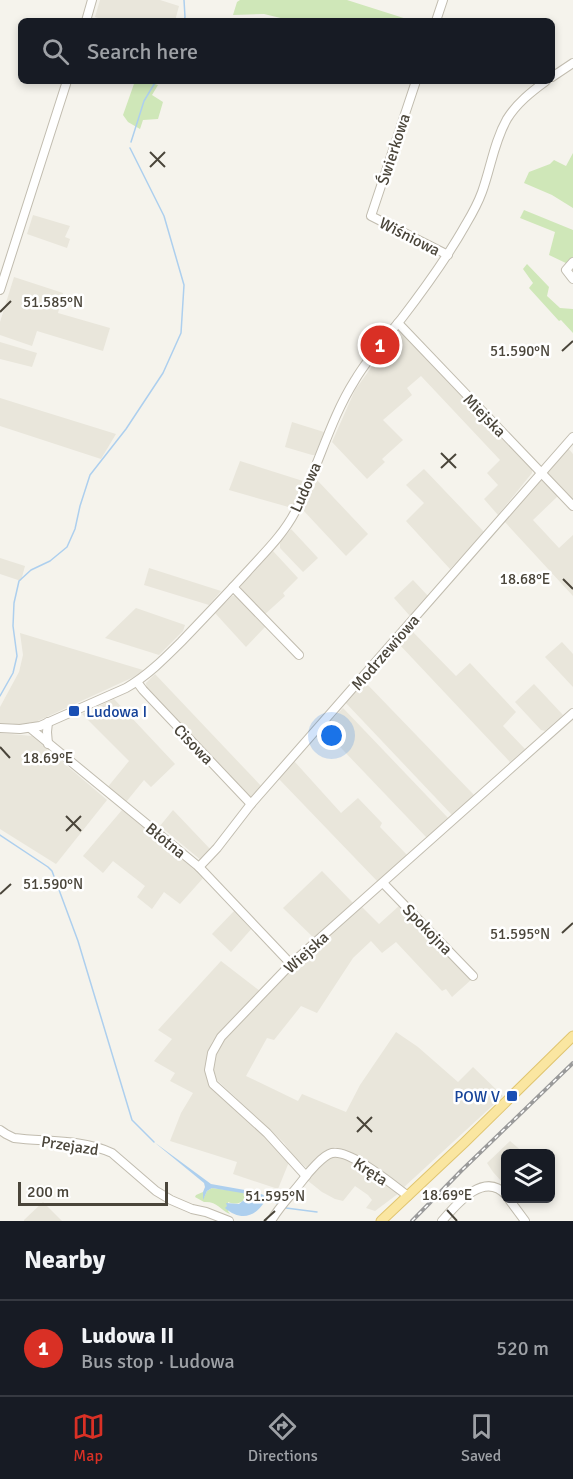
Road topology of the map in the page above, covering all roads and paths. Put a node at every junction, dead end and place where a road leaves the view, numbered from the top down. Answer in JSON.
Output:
{"nodes":[{"id":1,"x":92,"y":0,"type":"edge"},
{"id":2,"x":443,"y":0,"type":"edge"},
{"id":3,"x":87,"y":18,"type":"edge"},
{"id":4,"x":437,"y":18,"type":"edge"},
{"id":5,"x":573,"y":63,"type":"edge"},
{"id":6,"x":555,"y":75,"type":"edge"},
{"id":7,"x":66,"y":84,"type":"edge"},
{"id":8,"x":415,"y":84,"type":"edge"},
{"id":9,"x":542,"y":84,"type":"edge"},
{"id":10,"x":371,"y":216,"type":"joint"},
{"id":11,"x":448,"y":255,"type":"junction"},
{"id":12,"x":573,"y":262,"type":"edge"},
{"id":13,"x":573,"y":279,"type":"edge"},
{"id":14,"x":0,"y":291,"type":"edge"},
{"id":15,"x":398,"y":323,"type":"junction"},
{"id":16,"x":573,"y":437,"type":"edge"},
{"id":17,"x":542,"y":473,"type":"junction"},
{"id":18,"x":573,"y":506,"type":"edge"},
{"id":19,"x":233,"y":587,"type":"junction"},
{"id":20,"x":298,"y":656,"type":"dead end"},
{"id":21,"x":138,"y":682,"type":"junction"},
{"id":22,"x":573,"y":713,"type":"edge"},
{"id":23,"x":48,"y":722,"type":"junction"},
{"id":24,"x":30,"y":728,"type":"junction"},
{"id":25,"x":0,"y":729,"type":"edge"},
{"id":26,"x":48,"y":744,"type":"junction"},
{"id":27,"x":251,"y":804,"type":"junction"},
{"id":28,"x":199,"y":867,"type":"junction"},
{"id":29,"x":383,"y":883,"type":"junction"},
{"id":30,"x":291,"y":964,"type":"junction"},
{"id":31,"x":473,"y":976,"type":"dead end"},
{"id":32,"x":573,"y":1036,"type":"edge"},
{"id":33,"x":0,"y":1130,"type":"edge"},
{"id":34,"x":306,"y":1176,"type":"junction"},
{"id":35,"x":501,"y":1191,"type":"edge"},
{"id":36,"x":408,"y":1196,"type":"junction"},
{"id":37,"x":512,"y":1203,"type":"edge"},
{"id":38,"x":229,"y":1221,"type":"edge"},
{"id":39,"x":271,"y":1221,"type":"edge"},
{"id":40,"x":381,"y":1221,"type":"edge"},
{"id":41,"x":442,"y":1221,"type":"edge"},
{"id":42,"x":525,"y":1221,"type":"edge"}],
"edges":[{"from":1,"to":3,"type":"street"},
{"from":2,"to":4,"type":"street"},
{"from":5,"to":6,"type":"street"},
{"from":7,"to":14,"type":"street"},
{"from":8,"to":10,"type":"street","name":"Świerkowa"},
{"from":9,"to":11,"type":"street","name":"Ludowa"},
{"from":10,"to":11,"type":"street","name":"Wiśniowa"},
{"from":11,"to":15,"type":"street","name":"Ludowa"},
{"from":12,"to":13,"type":"street"},
{"from":15,"to":17,"type":"street","name":"Miejska"},
{"from":15,"to":19,"type":"street","name":"Ludowa"},
{"from":16,"to":17,"type":"street","name":"Modrzewiowa"},
{"from":17,"to":18,"type":"street","name":"Miejska"},
{"from":17,"to":27,"type":"street","name":"Modrzewiowa"},
{"from":19,"to":20,"type":"street"},
{"from":19,"to":21,"type":"street","name":"Ludowa"},
{"from":21,"to":23,"type":"street","name":"Ludowa"},
{"from":21,"to":27,"type":"street","name":"Cisowa"},
{"from":22,"to":29,"type":"street","name":"Wiejska"},
{"from":23,"to":24,"type":"street","name":"Ludowa"},
{"from":23,"to":26,"type":"street"},
{"from":24,"to":25,"type":"street","name":"Ludowa"},
{"from":24,"to":26,"type":"street","name":"Błotna"},
{"from":26,"to":28,"type":"street","name":"Błotna"},
{"from":27,"to":28,"type":"street","name":"Modrzewiowa"},
{"from":28,"to":30,"type":"street","name":"Błotna"},
{"from":29,"to":30,"type":"street","name":"Wiejska"},
{"from":29,"to":31,"type":"street","name":"Spokojna"},
{"from":30,"to":34,"type":"street","name":"Wiejska"},
{"from":32,"to":36,"type":"main road"},
{"from":33,"to":38,"type":"street","name":"Przejazd"},
{"from":34,"to":36,"type":"street","name":"Kręta"},
{"from":34,"to":39,"type":"street"},
{"from":35,"to":41,"type":"street"},
{"from":36,"to":40,"type":"main road"},
{"from":37,"to":42,"type":"street"}]}
